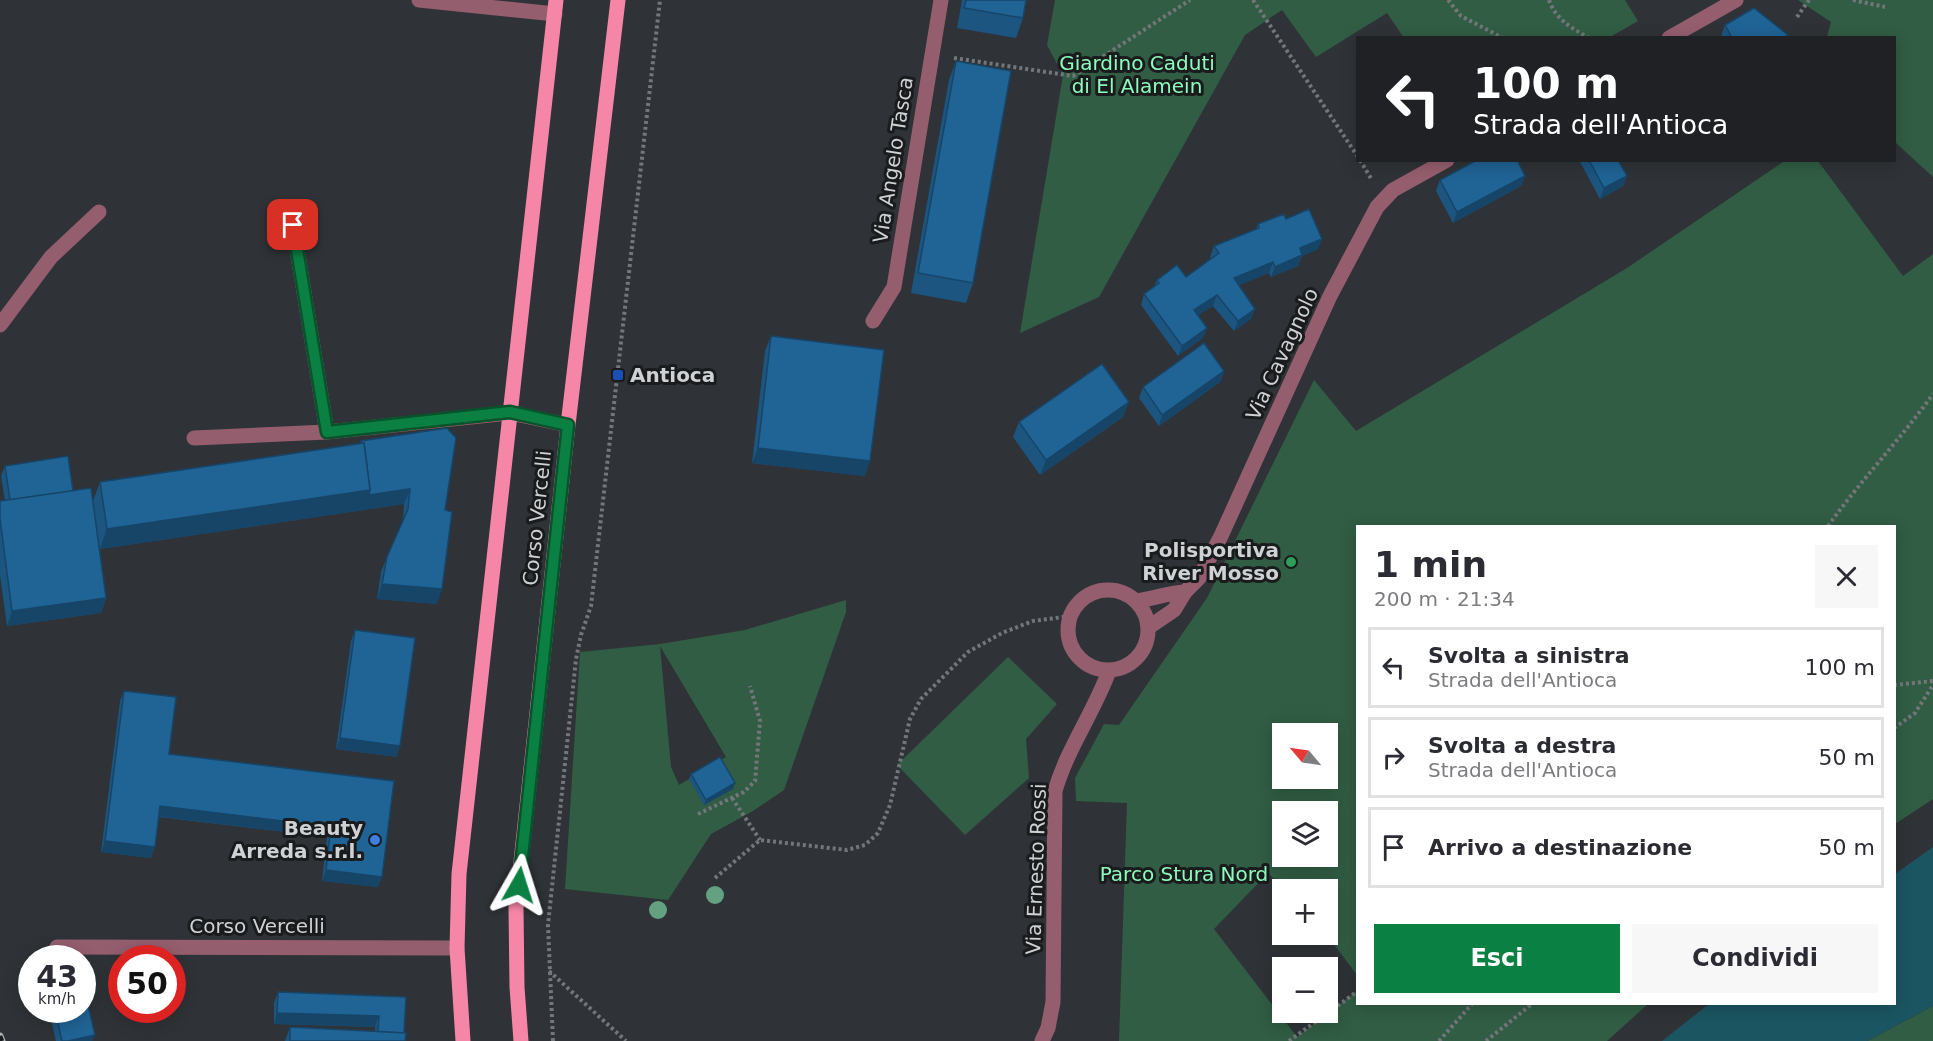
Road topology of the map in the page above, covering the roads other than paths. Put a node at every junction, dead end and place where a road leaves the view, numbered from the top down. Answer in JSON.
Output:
{"nodes":[{"id":1,"x":419,"y":0,"type":"edge"},
{"id":2,"x":618,"y":0,"type":"edge"},
{"id":3,"x":940,"y":0,"type":"edge"},
{"id":4,"x":1736,"y":0,"type":"edge"},
{"id":5,"x":556,"y":7,"type":"edge"},
{"id":6,"x":1673,"y":36,"type":"edge"},
{"id":7,"x":1443,"y":162,"type":"edge"},
{"id":8,"x":99,"y":212,"type":"dead end"},
{"id":9,"x":293,"y":225,"type":"dead end"},
{"id":10,"x":873,"y":321,"type":"dead end"},
{"id":11,"x":0,"y":325,"type":"edge"},
{"id":12,"x":510,"y":412,"type":"junction"},
{"id":13,"x":568,"y":425,"type":"junction"},
{"id":14,"x":327,"y":432,"type":"junction"},
{"id":15,"x":194,"y":438,"type":"dead end"},
{"id":16,"x":1185,"y":592,"type":"junction"},
{"id":17,"x":1136,"y":600,"type":"junction"},
{"id":18,"x":1149,"y":627,"type":"junction"},
{"id":19,"x":1109,"y":671,"type":"junction"},
{"id":20,"x":96,"y":947,"type":"edge"},
{"id":21,"x":457,"y":948,"type":"junction"},
{"id":22,"x":463,"y":1041,"type":"edge"},
{"id":23,"x":521,"y":1041,"type":"edge"},
{"id":24,"x":1042,"y":1041,"type":"edge"}],
"edges":[{"from":1,"to":5,"type":"street"},
{"from":2,"to":13,"type":"main road","name":"Corso Vercelli"},
{"from":3,"to":10,"type":"street","name":"Via Angelo Tasca"},
{"from":4,"to":6,"type":"street"},
{"from":5,"to":12,"type":"main road","name":"Corso Vercelli"},
{"from":7,"to":16,"type":"street","name":"Via Cavagnolo"},
{"from":8,"to":11,"type":"street"},
{"from":9,"to":14,"type":"street"},
{"from":12,"to":13,"type":"street"},
{"from":12,"to":14,"type":"street"},
{"from":12,"to":21,"type":"main road","name":"Corso Vercelli"},
{"from":13,"to":23,"type":"main road","name":"Corso Vercelli"},
{"from":14,"to":15,"type":"street"},
{"from":16,"to":17,"type":"street"},
{"from":16,"to":18,"type":"street","name":"Via Cavagnolo"},
{"from":17,"to":18,"type":"street"},
{"from":17,"to":19,"type":"street"},
{"from":18,"to":19,"type":"street"},
{"from":19,"to":24,"type":"street","name":"Via Ernesto Rossi"},
{"from":20,"to":21,"type":"street","name":"Corso Vercelli"},
{"from":21,"to":22,"type":"main road","name":"Corso Vercelli"}]}
